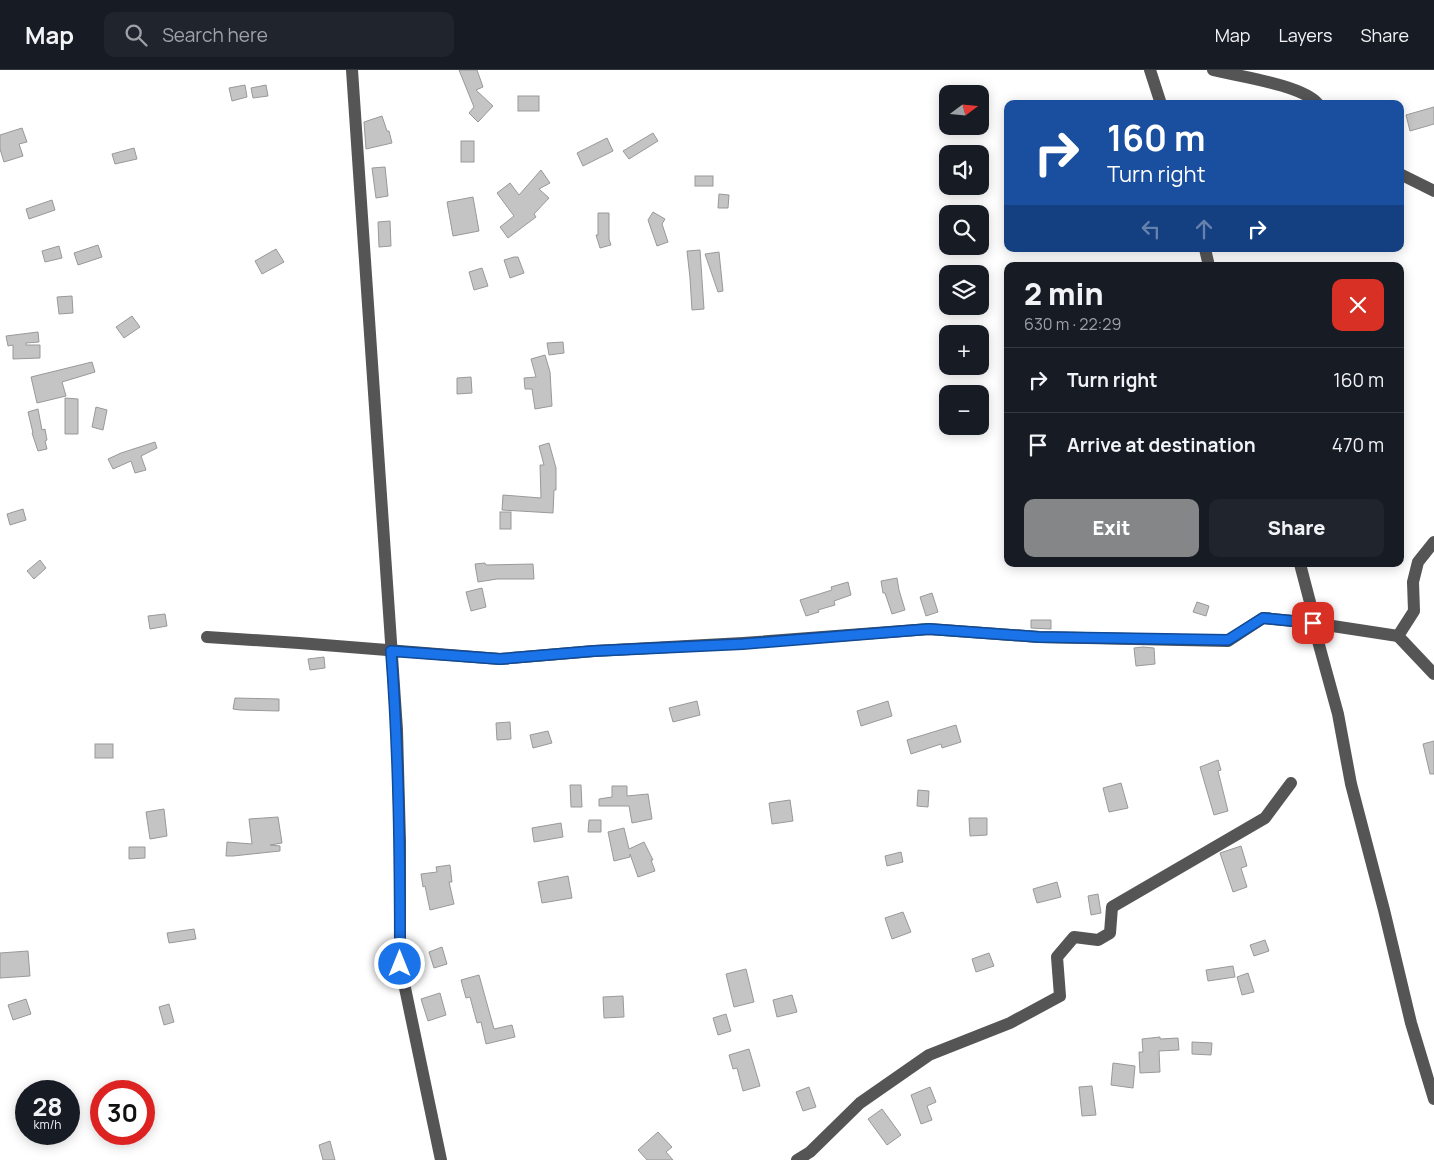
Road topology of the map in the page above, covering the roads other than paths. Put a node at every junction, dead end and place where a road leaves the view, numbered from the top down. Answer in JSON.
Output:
{"nodes":[{"id":1,"x":352,"y":70,"type":"edge"},
{"id":2,"x":1150,"y":70,"type":"edge"},
{"id":3,"x":1213,"y":70,"type":"edge"},
{"id":4,"x":1160,"y":100,"type":"edge"},
{"id":5,"x":1314,"y":100,"type":"edge"},
{"id":6,"x":1404,"y":176,"type":"edge"},
{"id":7,"x":1434,"y":191,"type":"edge"},
{"id":8,"x":1434,"y":542,"type":"edge"},
{"id":9,"x":1301,"y":567,"type":"edge"},
{"id":10,"x":1313,"y":623,"type":"junction"},
{"id":11,"x":1398,"y":636,"type":"junction"},
{"id":12,"x":207,"y":637,"type":"dead end"},
{"id":13,"x":391,"y":651,"type":"junction"},
{"id":14,"x":1434,"y":674,"type":"edge"},
{"id":15,"x":1291,"y":783,"type":"dead end"},
{"id":16,"x":1434,"y":1099,"type":"edge"},
{"id":17,"x":441,"y":1160,"type":"edge"},
{"id":18,"x":798,"y":1160,"type":"edge"}],
"edges":[{"from":1,"to":13,"type":"street"},
{"from":2,"to":4,"type":"street"},
{"from":3,"to":5,"type":"street"},
{"from":6,"to":7,"type":"street"},
{"from":8,"to":11,"type":"street"},
{"from":9,"to":10,"type":"street"},
{"from":10,"to":11,"type":"street"},
{"from":10,"to":13,"type":"street"},
{"from":10,"to":16,"type":"street"},
{"from":11,"to":14,"type":"street"},
{"from":12,"to":13,"type":"street"},
{"from":13,"to":17,"type":"street"},
{"from":15,"to":18,"type":"street"}]}
